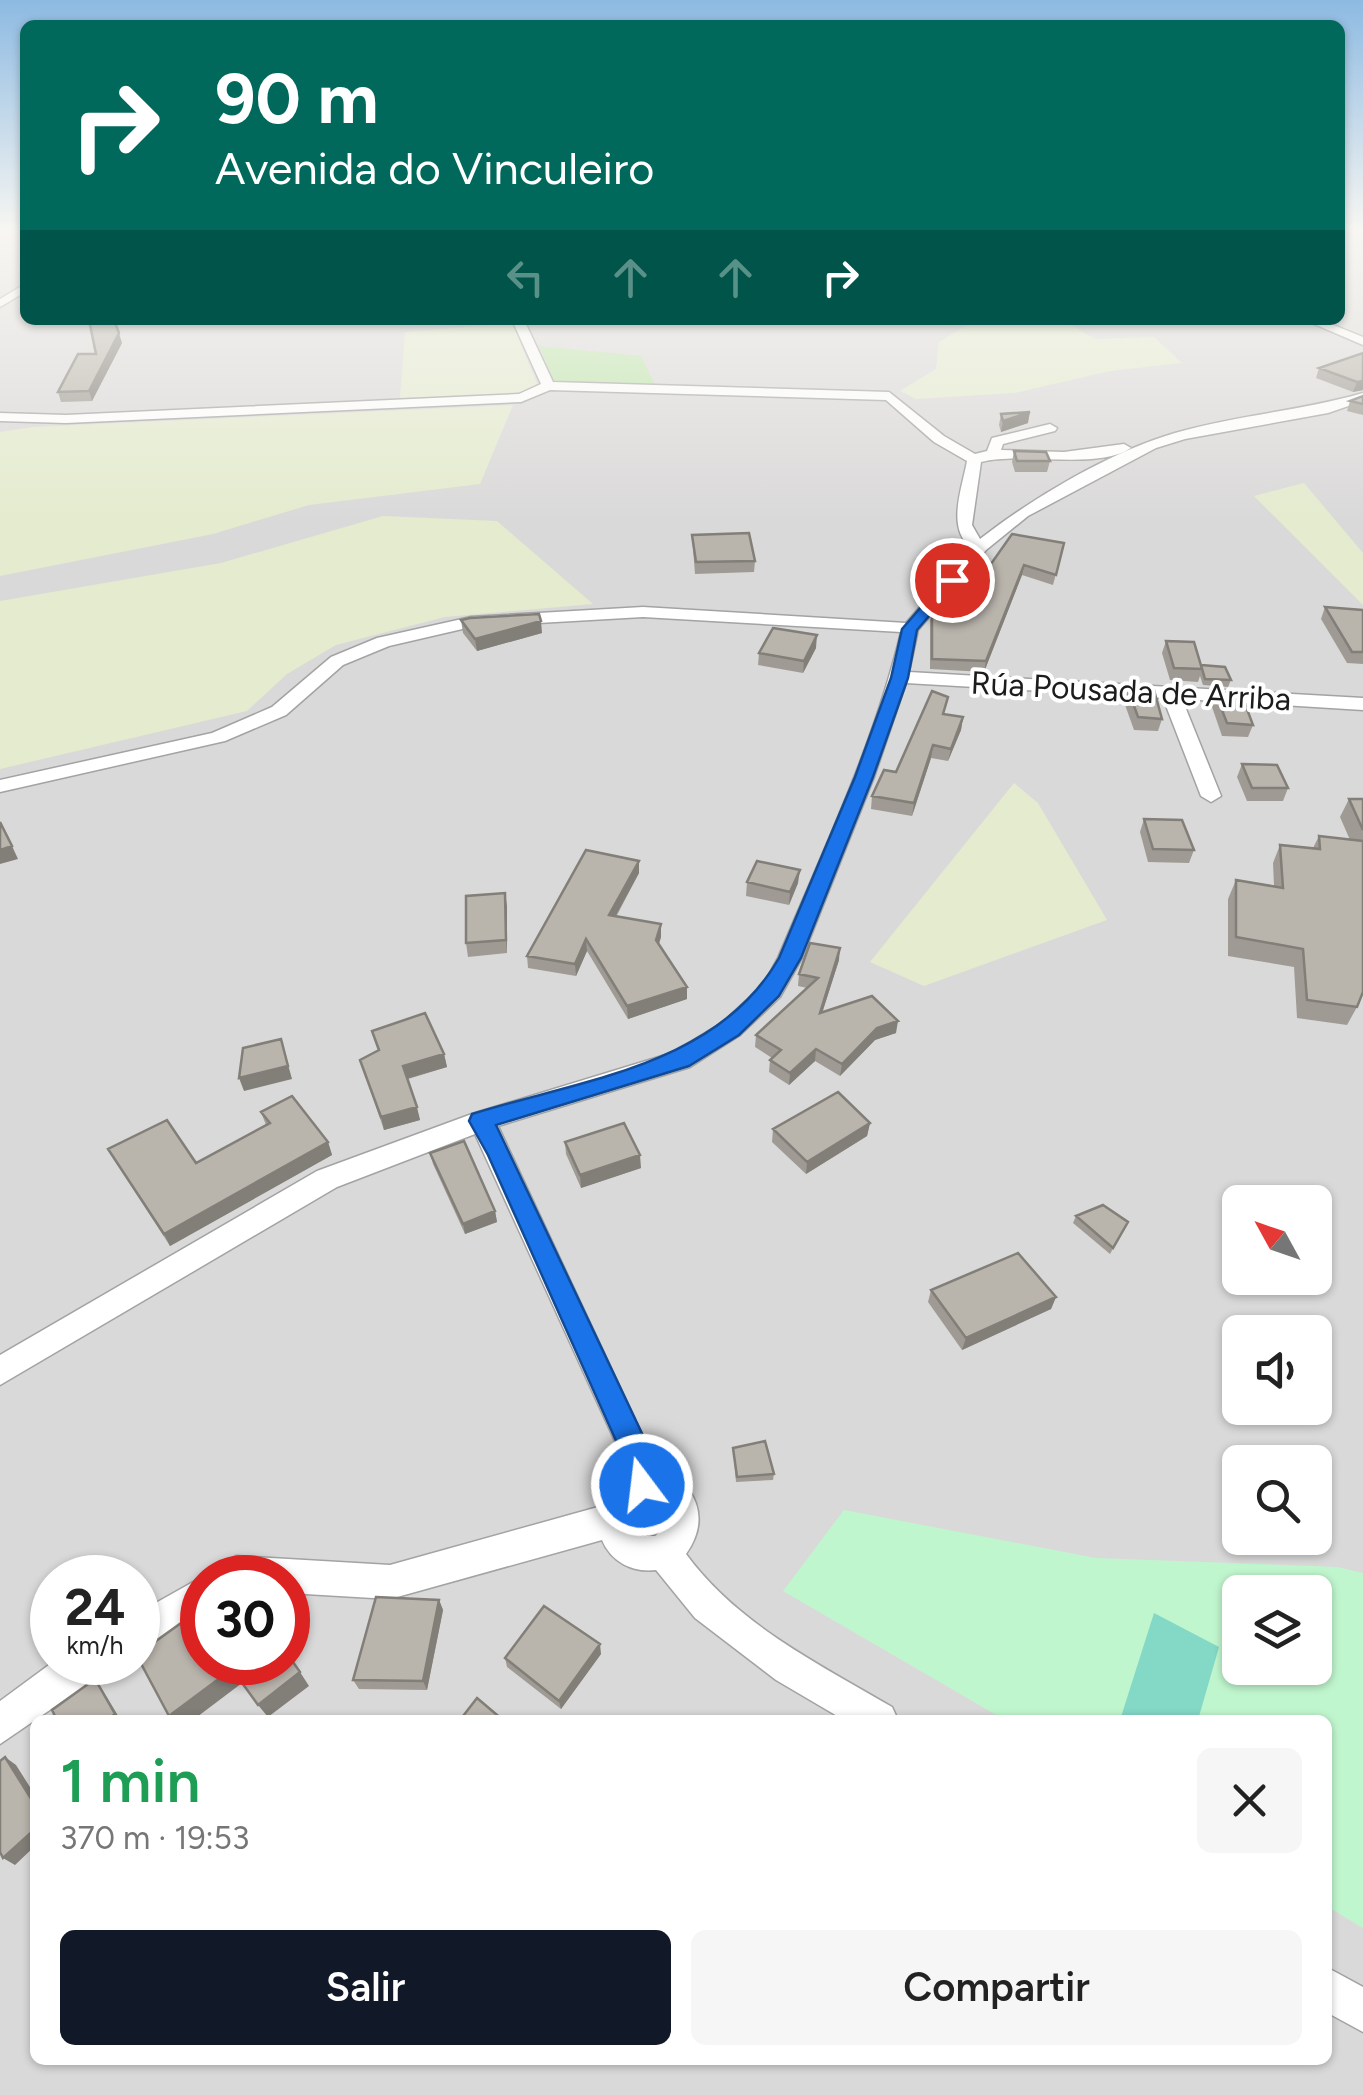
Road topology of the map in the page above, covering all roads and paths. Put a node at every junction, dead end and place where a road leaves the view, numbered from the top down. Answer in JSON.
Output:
{"nodes":[{"id":1,"x":521,"y":326,"type":"edge"},
{"id":2,"x":1325,"y":326,"type":"edge"},
{"id":3,"x":1363,"y":341,"type":"edge"},
{"id":4,"x":548,"y":386,"type":"junction"},
{"id":5,"x":1363,"y":397,"type":"edge"},
{"id":6,"x":0,"y":417,"type":"edge"},
{"id":7,"x":1050,"y":428,"type":"dead end"},
{"id":8,"x":1151,"y":445,"type":"junction"},
{"id":9,"x":992,"y":454,"type":"junction"},
{"id":10,"x":974,"y":459,"type":"junction"},
{"id":11,"x":980,"y":546,"type":"junction"},
{"id":12,"x":910,"y":629,"type":"junction"},
{"id":13,"x":899,"y":678,"type":"junction"},
{"id":14,"x":1170,"y":693,"type":"junction"},
{"id":15,"x":1363,"y":704,"type":"edge"},
{"id":16,"x":0,"y":786,"type":"edge"},
{"id":17,"x":1211,"y":796,"type":"dead end"},
{"id":18,"x":480,"y":1121,"type":"junction"},
{"id":19,"x":0,"y":1370,"type":"edge"},
{"id":20,"x":642,"y":1485,"type":"junction"},
{"id":21,"x":612,"y":1523,"type":"junction"},
{"id":22,"x":664,"y":1551,"type":"junction"},
{"id":23,"x":310,"y":1577,"type":"edge"},
{"id":24,"x":52,"y":1685,"type":"edge"},
{"id":25,"x":872,"y":1715,"type":"edge"},
{"id":26,"x":0,"y":1725,"type":"edge"},
{"id":27,"x":1332,"y":1992,"type":"edge"},
{"id":28,"x":1363,"y":2011,"type":"edge"}],
"edges":[{"from":1,"to":4,"type":"street"},
{"from":2,"to":3,"type":"street"},
{"from":4,"to":6,"type":"street"},
{"from":4,"to":10,"type":"street"},
{"from":5,"to":8,"type":"street"},
{"from":7,"to":9,"type":"street"},
{"from":8,"to":9,"type":"street"},
{"from":8,"to":11,"type":"street"},
{"from":9,"to":10,"type":"street"},
{"from":10,"to":11,"type":"street"},
{"from":11,"to":12,"type":"street"},
{"from":12,"to":13,"type":"street"},
{"from":12,"to":16,"type":"street"},
{"from":13,"to":14,"type":"street","name":"Rúa Pousada de Arriba"},
{"from":13,"to":18,"type":"street"},
{"from":14,"to":15,"type":"street","name":"Rúa Pousada de Arriba"},
{"from":14,"to":17,"type":"street"},
{"from":18,"to":19,"type":"street"},
{"from":18,"to":20,"type":"street"},
{"from":20,"to":21,"type":"street"},
{"from":20,"to":22,"type":"street"},
{"from":21,"to":22,"type":"street"},
{"from":21,"to":23,"type":"street"},
{"from":22,"to":25,"type":"street"},
{"from":24,"to":26,"type":"street"},
{"from":27,"to":28,"type":"street"}]}
